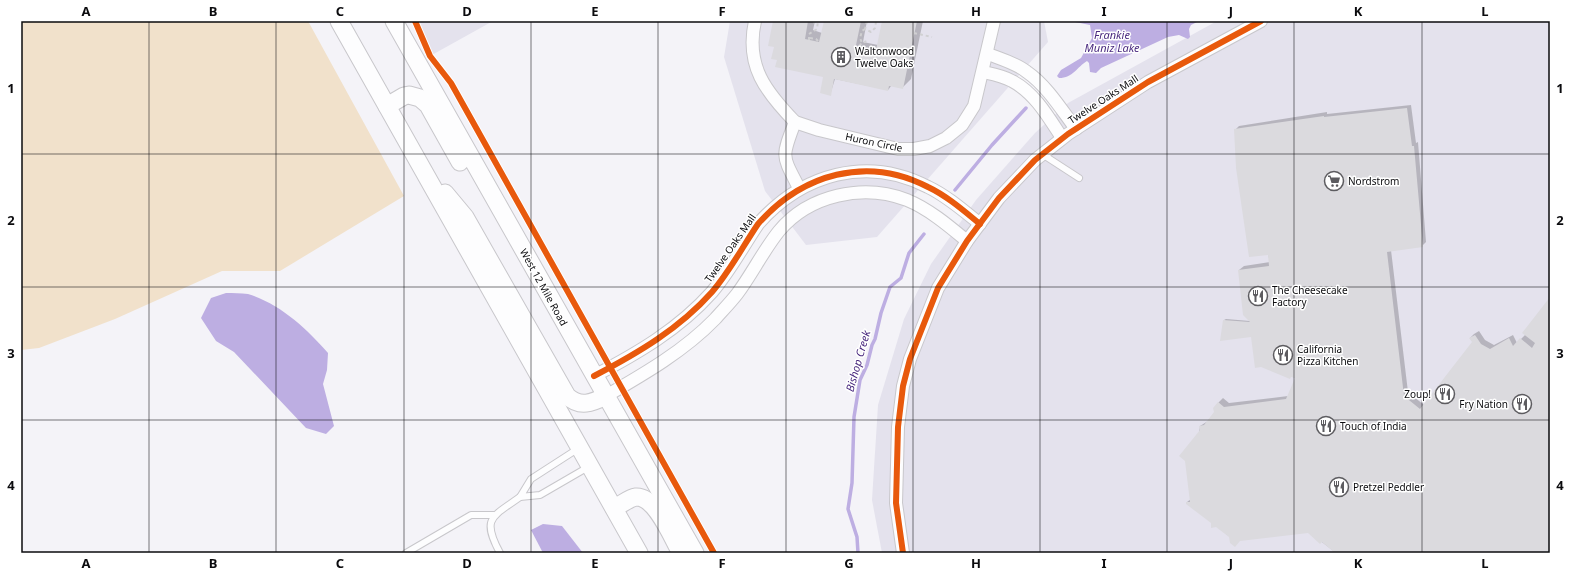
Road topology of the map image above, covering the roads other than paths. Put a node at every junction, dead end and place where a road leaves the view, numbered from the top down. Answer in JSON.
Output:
{"nodes":[{"id":1,"x":339,"y":21,"type":"edge"},
{"id":2,"x":394,"y":21,"type":"edge"},
{"id":3,"x":755,"y":21,"type":"edge"},
{"id":4,"x":994,"y":21,"type":"edge"},
{"id":5,"x":1261,"y":21,"type":"edge"},
{"id":6,"x":988,"y":54,"type":"junction"},
{"id":7,"x":983,"y":72,"type":"junction"},
{"id":8,"x":387,"y":106,"type":"junction"},
{"id":9,"x":795,"y":122,"type":"junction"},
{"id":10,"x":1076,"y":129,"type":"junction"},
{"id":11,"x":1062,"y":138,"type":"junction"},
{"id":12,"x":1042,"y":154,"type":"junction"},
{"id":13,"x":415,"y":156,"type":"junction"},
{"id":14,"x":1078,"y":178,"type":"dead end"},
{"id":15,"x":799,"y":188,"type":"junction"},
{"id":16,"x":980,"y":224,"type":"junction"},
{"id":17,"x":967,"y":241,"type":"junction"},
{"id":18,"x":552,"y":302,"type":"junction"},
{"id":19,"x":594,"y":376,"type":"junction"},
{"id":20,"x":606,"y":396,"type":"junction"},
{"id":21,"x":580,"y":448,"type":"junction"},
{"id":22,"x":590,"y":466,"type":"junction"},
{"id":23,"x":520,"y":497,"type":"junction"},
{"id":24,"x":614,"y":508,"type":"junction"},
{"id":25,"x":494,"y":515,"type":"junction"},
{"id":26,"x":406,"y":553,"type":"edge"},
{"id":27,"x":500,"y":553,"type":"edge"},
{"id":28,"x":639,"y":553,"type":"edge"},
{"id":29,"x":681,"y":553,"type":"edge"},
{"id":30,"x":695,"y":553,"type":"edge"},
{"id":31,"x":904,"y":553,"type":"edge"}],
"edges":[{"from":1,"to":8,"type":"main road"},
{"from":2,"to":18,"type":"main road","name":"West 12 Mile Road"},
{"from":3,"to":9,"type":"street","name":"Huron Circle"},
{"from":4,"to":6,"type":"street","name":"Huron Circle"},
{"from":5,"to":10,"type":"street","name":"Twelve Oaks Mall"},
{"from":6,"to":7,"type":"street","name":"Huron Circle"},
{"from":6,"to":10,"type":"street"},
{"from":7,"to":9,"type":"street","name":"Huron Circle"},
{"from":7,"to":11,"type":"street"},
{"from":8,"to":13,"type":"main road"},
{"from":8,"to":18,"type":"main road"},
{"from":9,"to":15,"type":"street"},
{"from":10,"to":11,"type":"street","name":"Twelve Oaks Mall"},
{"from":11,"to":12,"type":"street","name":"Twelve Oaks Mall"},
{"from":12,"to":14,"type":"lane"},
{"from":12,"to":16,"type":"street","name":"Twelve Oaks Mall"},
{"from":13,"to":20,"type":"main road"},
{"from":13,"to":21,"type":"main road"},
{"from":15,"to":16,"type":"street","name":"Twelve Oaks Mall"},
{"from":15,"to":19,"type":"street","name":"Twelve Oaks Mall"},
{"from":16,"to":17,"type":"street","name":"Twelve Oaks Mall"},
{"from":17,"to":20,"type":"street"},
{"from":17,"to":31,"type":"street","name":"Twelve Oaks Mall"},
{"from":18,"to":19,"type":"main road","name":"West 12 Mile Road"},
{"from":19,"to":20,"type":"main road","name":"West 12 Mile Road"},
{"from":20,"to":30,"type":"main road","name":"West 12 Mile Road"},
{"from":21,"to":22,"type":"main road"},
{"from":21,"to":23,"type":"lane"},
{"from":22,"to":23,"type":"lane"},
{"from":22,"to":24,"type":"main road"},
{"from":23,"to":25,"type":"lane"},
{"from":24,"to":28,"type":"main road"},
{"from":24,"to":29,"type":"main road"},
{"from":25,"to":26,"type":"lane"},
{"from":25,"to":27,"type":"lane"}]}
